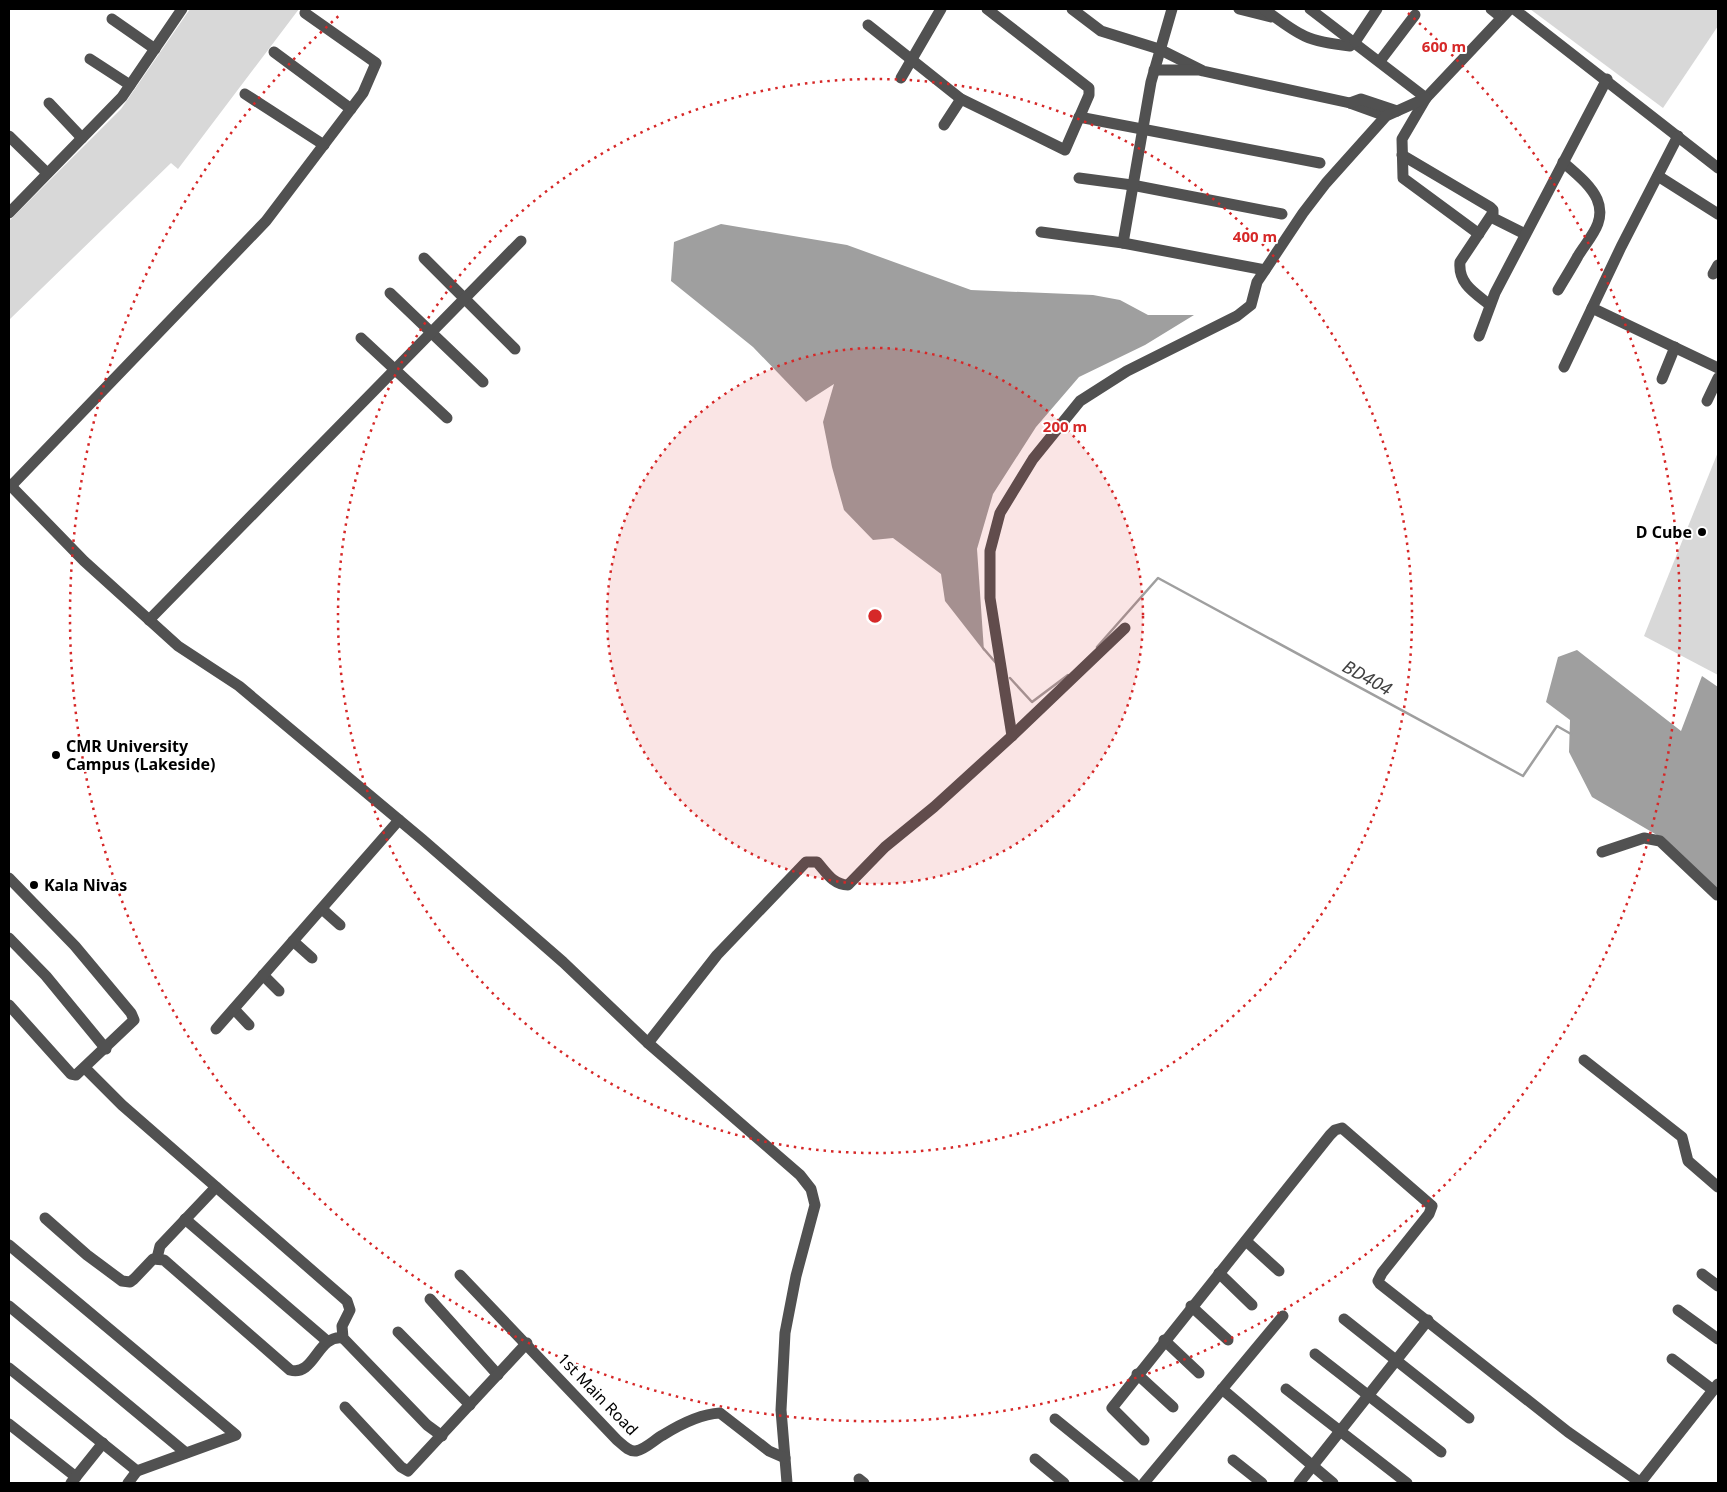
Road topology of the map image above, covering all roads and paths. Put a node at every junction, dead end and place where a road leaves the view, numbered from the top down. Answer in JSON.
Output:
{"nodes":[{"id":1,"x":181,"y":9,"type":"edge"},
{"id":2,"x":941,"y":9,"type":"edge"},
{"id":3,"x":987,"y":9,"type":"edge"},
{"id":4,"x":1072,"y":9,"type":"edge"},
{"id":5,"x":1172,"y":9,"type":"edge"},
{"id":6,"x":1239,"y":9,"type":"edge"},
{"id":7,"x":1264,"y":9,"type":"edge"},
{"id":8,"x":1310,"y":9,"type":"edge"},
{"id":9,"x":1377,"y":9,"type":"edge"},
{"id":10,"x":1491,"y":9,"type":"edge"},
{"id":11,"x":1514,"y":9,"type":"edge"},
{"id":12,"x":305,"y":13,"type":"dead end"},
{"id":13,"x":1505,"y":13,"type":"edge"},
{"id":14,"x":1415,"y":15,"type":"dead end"},
{"id":15,"x":112,"y":19,"type":"dead end"},
{"id":16,"x":1278,"y":19,"type":"junction"},
{"id":17,"x":868,"y":25,"type":"dead end"},
{"id":18,"x":1352,"y":44,"type":"junction"},
{"id":19,"x":155,"y":49,"type":"junction"},
{"id":20,"x":1159,"y":49,"type":"junction"},
{"id":21,"x":274,"y":52,"type":"dead end"},
{"id":22,"x":90,"y":59,"type":"dead end"},
{"id":23,"x":912,"y":60,"type":"junction"},
{"id":24,"x":1380,"y":61,"type":"junction"},
{"id":25,"x":1154,"y":70,"type":"junction"},
{"id":26,"x":1203,"y":70,"type":"junction"},
{"id":27,"x":901,"y":78,"type":"dead end"},
{"id":28,"x":1607,"y":79,"type":"junction"},
{"id":29,"x":130,"y":85,"type":"junction"},
{"id":30,"x":245,"y":94,"type":"dead end"},
{"id":31,"x":1426,"y":98,"type":"junction"},
{"id":32,"x":961,"y":99,"type":"junction"},
{"id":33,"x":1350,"y":102,"type":"junction"},
{"id":34,"x":49,"y":103,"type":"dead end"},
{"id":35,"x":351,"y":109,"type":"junction"},
{"id":36,"x":1397,"y":110,"type":"junction"},
{"id":37,"x":1386,"y":116,"type":"junction"},
{"id":38,"x":1079,"y":117,"type":"junction"},
{"id":39,"x":944,"y":125,"type":"dead end"},
{"id":40,"x":1141,"y":130,"type":"junction"},
{"id":41,"x":9,"y":136,"type":"edge"},
{"id":42,"x":1678,"y":136,"type":"junction"},
{"id":43,"x":82,"y":138,"type":"junction"},
{"id":44,"x":324,"y":145,"type":"junction"},
{"id":45,"x":1402,"y":155,"type":"junction"},
{"id":46,"x":1563,"y":162,"type":"junction"},
{"id":47,"x":1320,"y":163,"type":"dead end"},
{"id":48,"x":1718,"y":168,"type":"edge"},
{"id":49,"x":47,"y":173,"type":"junction"},
{"id":50,"x":1658,"y":176,"type":"junction"},
{"id":51,"x":1078,"y":178,"type":"dead end"},
{"id":52,"x":1132,"y":185,"type":"junction"},
{"id":53,"x":11,"y":207,"type":"edge"},
{"id":54,"x":1282,"y":214,"type":"dead end"},
{"id":55,"x":1492,"y":214,"type":"junction"},
{"id":56,"x":1718,"y":214,"type":"edge"},
{"id":57,"x":1041,"y":232,"type":"dead end"},
{"id":58,"x":1479,"y":234,"type":"junction"},
{"id":59,"x":1525,"y":234,"type":"junction"},
{"id":60,"x":521,"y":241,"type":"dead end"},
{"id":61,"x":1123,"y":243,"type":"junction"},
{"id":62,"x":424,"y":258,"type":"dead end"},
{"id":63,"x":1265,"y":270,"type":"junction"},
{"id":64,"x":1558,"y":290,"type":"dead end"},
{"id":65,"x":390,"y":294,"type":"dead end"},
{"id":66,"x":465,"y":298,"type":"junction"},
{"id":67,"x":1490,"y":305,"type":"junction"},
{"id":68,"x":1592,"y":308,"type":"junction"},
{"id":69,"x":431,"y":332,"type":"junction"},
{"id":70,"x":1479,"y":336,"type":"dead end"},
{"id":71,"x":361,"y":338,"type":"dead end"},
{"id":72,"x":515,"y":348,"type":"dead end"},
{"id":73,"x":1676,"y":348,"type":"junction"},
{"id":74,"x":1564,"y":367,"type":"dead end"},
{"id":75,"x":1718,"y":368,"type":"edge"},
{"id":76,"x":395,"y":370,"type":"junction"},
{"id":77,"x":1718,"y":378,"type":"edge"},
{"id":78,"x":1662,"y":379,"type":"dead end"},
{"id":79,"x":484,"y":382,"type":"dead end"},
{"id":80,"x":1707,"y":401,"type":"dead end"},
{"id":81,"x":447,"y":418,"type":"dead end"},
{"id":82,"x":10,"y":485,"type":"edge"},
{"id":83,"x":149,"y":620,"type":"junction"},
{"id":84,"x":1125,"y":628,"type":"dead end"},
{"id":85,"x":1012,"y":736,"type":"junction"},
{"id":86,"x":399,"y":820,"type":"junction"},
{"id":87,"x":1602,"y":852,"type":"dead end"},
{"id":88,"x":9,"y":878,"type":"edge"},
{"id":89,"x":1716,"y":896,"type":"dead end"},
{"id":90,"x":322,"y":909,"type":"junction"},
{"id":91,"x":340,"y":925,"type":"dead end"},
{"id":92,"x":9,"y":938,"type":"edge"},
{"id":93,"x":293,"y":941,"type":"junction"},
{"id":94,"x":312,"y":958,"type":"dead end"},
{"id":95,"x":263,"y":975,"type":"junction"},
{"id":96,"x":279,"y":991,"type":"dead end"},
{"id":97,"x":9,"y":1005,"type":"edge"},
{"id":98,"x":234,"y":1008,"type":"junction"},
{"id":99,"x":249,"y":1025,"type":"dead end"},
{"id":100,"x":216,"y":1028,"type":"dead end"},
{"id":101,"x":648,"y":1043,"type":"junction"},
{"id":102,"x":106,"y":1048,"type":"junction"},
{"id":103,"x":1584,"y":1060,"type":"dead end"},
{"id":104,"x":85,"y":1068,"type":"junction"},
{"id":105,"x":216,"y":1187,"type":"junction"},
{"id":106,"x":1718,"y":1187,"type":"edge"},
{"id":107,"x":45,"y":1218,"type":"dead end"},
{"id":108,"x":185,"y":1219,"type":"junction"},
{"id":109,"x":1246,"y":1241,"type":"junction"},
{"id":110,"x":9,"y":1244,"type":"edge"},
{"id":111,"x":157,"y":1258,"type":"junction"},
{"id":112,"x":1280,"y":1271,"type":"dead end"},
{"id":113,"x":1219,"y":1273,"type":"junction"},
{"id":114,"x":1702,"y":1274,"type":"dead end"},
{"id":115,"x":460,"y":1275,"type":"dead end"},
{"id":116,"x":1718,"y":1286,"type":"edge"},
{"id":117,"x":430,"y":1299,"type":"dead end"},
{"id":118,"x":1252,"y":1305,"type":"dead end"},
{"id":119,"x":9,"y":1306,"type":"edge"},
{"id":120,"x":1191,"y":1306,"type":"junction"},
{"id":121,"x":1678,"y":1310,"type":"dead end"},
{"id":122,"x":1283,"y":1316,"type":"dead end"},
{"id":123,"x":1344,"y":1319,"type":"dead end"},
{"id":124,"x":1428,"y":1320,"type":"junction"},
{"id":125,"x":398,"y":1332,"type":"dead end"},
{"id":126,"x":343,"y":1338,"type":"junction"},
{"id":127,"x":1718,"y":1339,"type":"edge"},
{"id":128,"x":1164,"y":1340,"type":"junction"},
{"id":129,"x":1228,"y":1340,"type":"dead end"},
{"id":130,"x":327,"y":1341,"type":"junction"},
{"id":131,"x":527,"y":1343,"type":"junction"},
{"id":132,"x":1315,"y":1354,"type":"dead end"},
{"id":133,"x":1397,"y":1360,"type":"junction"},
{"id":134,"x":1672,"y":1360,"type":"dead end"},
{"id":135,"x":9,"y":1368,"type":"edge"},
{"id":136,"x":1199,"y":1373,"type":"dead end"},
{"id":137,"x":1137,"y":1374,"type":"junction"},
{"id":138,"x":498,"y":1375,"type":"junction"},
{"id":139,"x":1716,"y":1387,"type":"edge"},
{"id":140,"x":1222,"y":1389,"type":"junction"},
{"id":141,"x":1286,"y":1389,"type":"dead end"},
{"id":142,"x":1368,"y":1396,"type":"junction"},
{"id":143,"x":470,"y":1405,"type":"junction"},
{"id":144,"x":345,"y":1407,"type":"dead end"},
{"id":145,"x":1173,"y":1407,"type":"dead end"},
{"id":146,"x":1469,"y":1418,"type":"dead end"},
{"id":147,"x":1055,"y":1419,"type":"dead end"},
{"id":148,"x":9,"y":1424,"type":"edge"},
{"id":149,"x":1341,"y":1431,"type":"junction"},
{"id":150,"x":442,"y":1436,"type":"junction"},
{"id":151,"x":1144,"y":1440,"type":"dead end"},
{"id":152,"x":103,"y":1443,"type":"junction"},
{"id":153,"x":1440,"y":1452,"type":"dead end"},
{"id":154,"x":186,"y":1453,"type":"junction"},
{"id":155,"x":785,"y":1458,"type":"junction"},
{"id":156,"x":1035,"y":1459,"type":"dead end"},
{"id":157,"x":1233,"y":1460,"type":"dead end"},
{"id":158,"x":1312,"y":1467,"type":"junction"},
{"id":159,"x":137,"y":1471,"type":"junction"},
{"id":160,"x":73,"y":1480,"type":"edge"},
{"id":161,"x":128,"y":1483,"type":"edge"},
{"id":162,"x":787,"y":1483,"type":"edge"},
{"id":163,"x":1064,"y":1483,"type":"edge"},
{"id":164,"x":1134,"y":1483,"type":"edge"},
{"id":165,"x":1144,"y":1483,"type":"edge"},
{"id":166,"x":1262,"y":1483,"type":"edge"},
{"id":167,"x":1299,"y":1483,"type":"edge"},
{"id":168,"x":1334,"y":1483,"type":"edge"},
{"id":169,"x":1407,"y":1483,"type":"edge"},
{"id":170,"x":1641,"y":1483,"type":"edge"}],
"edges":[{"from":1,"to":19,"type":"street"},
{"from":2,"to":23,"type":"street"},
{"from":3,"to":38,"type":"street"},
{"from":4,"to":20,"type":"street"},
{"from":5,"to":20,"type":"street"},
{"from":6,"to":16,"type":"street"},
{"from":7,"to":16,"type":"street"},
{"from":8,"to":18,"type":"street"},
{"from":9,"to":18,"type":"street"},
{"from":10,"to":13,"type":"street"},
{"from":11,"to":28,"type":"street"},
{"from":12,"to":35,"type":"street"},
{"from":13,"to":31,"type":"street"},
{"from":14,"to":24,"type":"street"},
{"from":15,"to":19,"type":"street"},
{"from":16,"to":18,"type":"street"},
{"from":17,"to":23,"type":"street"},
{"from":18,"to":24,"type":"street"},
{"from":19,"to":29,"type":"street"},
{"from":20,"to":25,"type":"street"},
{"from":20,"to":26,"type":"street"},
{"from":21,"to":35,"type":"street"},
{"from":22,"to":29,"type":"street"},
{"from":23,"to":27,"type":"street"},
{"from":23,"to":32,"type":"street"},
{"from":24,"to":31,"type":"street"},
{"from":25,"to":26,"type":"street"},
{"from":25,"to":40,"type":"street"},
{"from":26,"to":33,"type":"street"},
{"from":28,"to":42,"type":"street"},
{"from":28,"to":46,"type":"street"},
{"from":29,"to":43,"type":"street"},
{"from":30,"to":44,"type":"street"},
{"from":31,"to":36,"type":"street"},
{"from":31,"to":45,"type":"street"},
{"from":32,"to":38,"type":"street"},
{"from":32,"to":39,"type":"street"},
{"from":33,"to":36,"type":"street"},
{"from":33,"to":37,"type":"street"},
{"from":34,"to":43,"type":"street"},
{"from":35,"to":44,"type":"street"},
{"from":36,"to":37,"type":"street"},
{"from":37,"to":63,"type":"street"},
{"from":38,"to":40,"type":"street"},
{"from":40,"to":47,"type":"street"},
{"from":40,"to":52,"type":"street"},
{"from":41,"to":49,"type":"street"},
{"from":42,"to":48,"type":"street"},
{"from":42,"to":50,"type":"street"},
{"from":43,"to":49,"type":"street"},
{"from":44,"to":82,"type":"street"},
{"from":45,"to":55,"type":"street"},
{"from":45,"to":58,"type":"street"},
{"from":46,"to":59,"type":"street"},
{"from":46,"to":64,"type":"street"},
{"from":49,"to":53,"type":"street"},
{"from":50,"to":56,"type":"street"},
{"from":50,"to":68,"type":"street"},
{"from":51,"to":52,"type":"street"},
{"from":52,"to":54,"type":"street"},
{"from":52,"to":61,"type":"street"},
{"from":55,"to":58,"type":"street"},
{"from":55,"to":59,"type":"street"},
{"from":57,"to":61,"type":"street"},
{"from":58,"to":67,"type":"street"},
{"from":59,"to":67,"type":"street"},
{"from":60,"to":66,"type":"street"},
{"from":61,"to":63,"type":"street"},
{"from":62,"to":66,"type":"street"},
{"from":63,"to":85,"type":"street"},
{"from":65,"to":69,"type":"street"},
{"from":66,"to":69,"type":"street"},
{"from":66,"to":72,"type":"street"},
{"from":67,"to":70,"type":"street"},
{"from":68,"to":73,"type":"street"},
{"from":68,"to":74,"type":"street"},
{"from":69,"to":76,"type":"street"},
{"from":69,"to":79,"type":"street"},
{"from":71,"to":76,"type":"street"},
{"from":73,"to":75,"type":"street"},
{"from":73,"to":78,"type":"street"},
{"from":76,"to":81,"type":"street"},
{"from":76,"to":83,"type":"street"},
{"from":77,"to":80,"type":"street"},
{"from":82,"to":83,"type":"street"},
{"from":83,"to":86,"type":"street"},
{"from":84,"to":85,"type":"street"},
{"from":85,"to":101,"type":"street"},
{"from":86,"to":90,"type":"street"},
{"from":86,"to":101,"type":"street"},
{"from":87,"to":89,"type":"street"},
{"from":88,"to":102,"type":"street"},
{"from":90,"to":91,"type":"street"},
{"from":90,"to":93,"type":"street"},
{"from":92,"to":102,"type":"street"},
{"from":93,"to":94,"type":"street"},
{"from":93,"to":95,"type":"street"},
{"from":95,"to":96,"type":"street"},
{"from":95,"to":98,"type":"street"},
{"from":97,"to":104,"type":"street"},
{"from":98,"to":99,"type":"street"},
{"from":98,"to":100,"type":"street"},
{"from":101,"to":155,"type":"street"},
{"from":102,"to":104,"type":"street"},
{"from":103,"to":106,"type":"street"},
{"from":104,"to":105,"type":"street"},
{"from":105,"to":108,"type":"street"},
{"from":105,"to":126,"type":"street"},
{"from":107,"to":111,"type":"street"},
{"from":108,"to":111,"type":"street"},
{"from":108,"to":130,"type":"street"},
{"from":109,"to":112,"type":"street"},
{"from":109,"to":113,"type":"street"},
{"from":109,"to":124,"type":"street"},
{"from":110,"to":154,"type":"street"},
{"from":111,"to":130,"type":"street"},
{"from":113,"to":118,"type":"street"},
{"from":113,"to":120,"type":"street"},
{"from":114,"to":116,"type":"street"},
{"from":115,"to":131,"type":"street","name":"1st Main Road"},
{"from":117,"to":138,"type":"street"},
{"from":119,"to":154,"type":"street"},
{"from":120,"to":128,"type":"street"},
{"from":120,"to":129,"type":"street"},
{"from":121,"to":127,"type":"street"},
{"from":122,"to":140,"type":"street"},
{"from":123,"to":133,"type":"street"},
{"from":124,"to":133,"type":"street"},
{"from":124,"to":170,"type":"street"},
{"from":125,"to":143,"type":"street"},
{"from":126,"to":130,"type":"street"},
{"from":126,"to":150,"type":"street"},
{"from":128,"to":136,"type":"street"},
{"from":128,"to":137,"type":"street"},
{"from":131,"to":138,"type":"street"},
{"from":131,"to":155,"type":"street","name":"1st Main Road"},
{"from":132,"to":142,"type":"street"},
{"from":133,"to":142,"type":"street"},
{"from":133,"to":146,"type":"street"},
{"from":134,"to":139,"type":"street"},
{"from":135,"to":152,"type":"street"},
{"from":137,"to":145,"type":"street"},
{"from":137,"to":151,"type":"street"},
{"from":138,"to":143,"type":"street"},
{"from":139,"to":170,"type":"street"},
{"from":140,"to":158,"type":"street"},
{"from":140,"to":165,"type":"street"},
{"from":141,"to":149,"type":"street"},
{"from":142,"to":149,"type":"street"},
{"from":142,"to":153,"type":"street"},
{"from":143,"to":150,"type":"street"},
{"from":144,"to":150,"type":"street"},
{"from":147,"to":164,"type":"street"},
{"from":148,"to":160,"type":"street"},
{"from":149,"to":158,"type":"street"},
{"from":149,"to":169,"type":"street"},
{"from":152,"to":159,"type":"street"},
{"from":152,"to":160,"type":"street"},
{"from":154,"to":159,"type":"street"},
{"from":155,"to":162,"type":"street"},
{"from":156,"to":163,"type":"street"},
{"from":157,"to":166,"type":"street"},
{"from":158,"to":167,"type":"street"},
{"from":158,"to":168,"type":"street"},
{"from":159,"to":161,"type":"street"}]}
